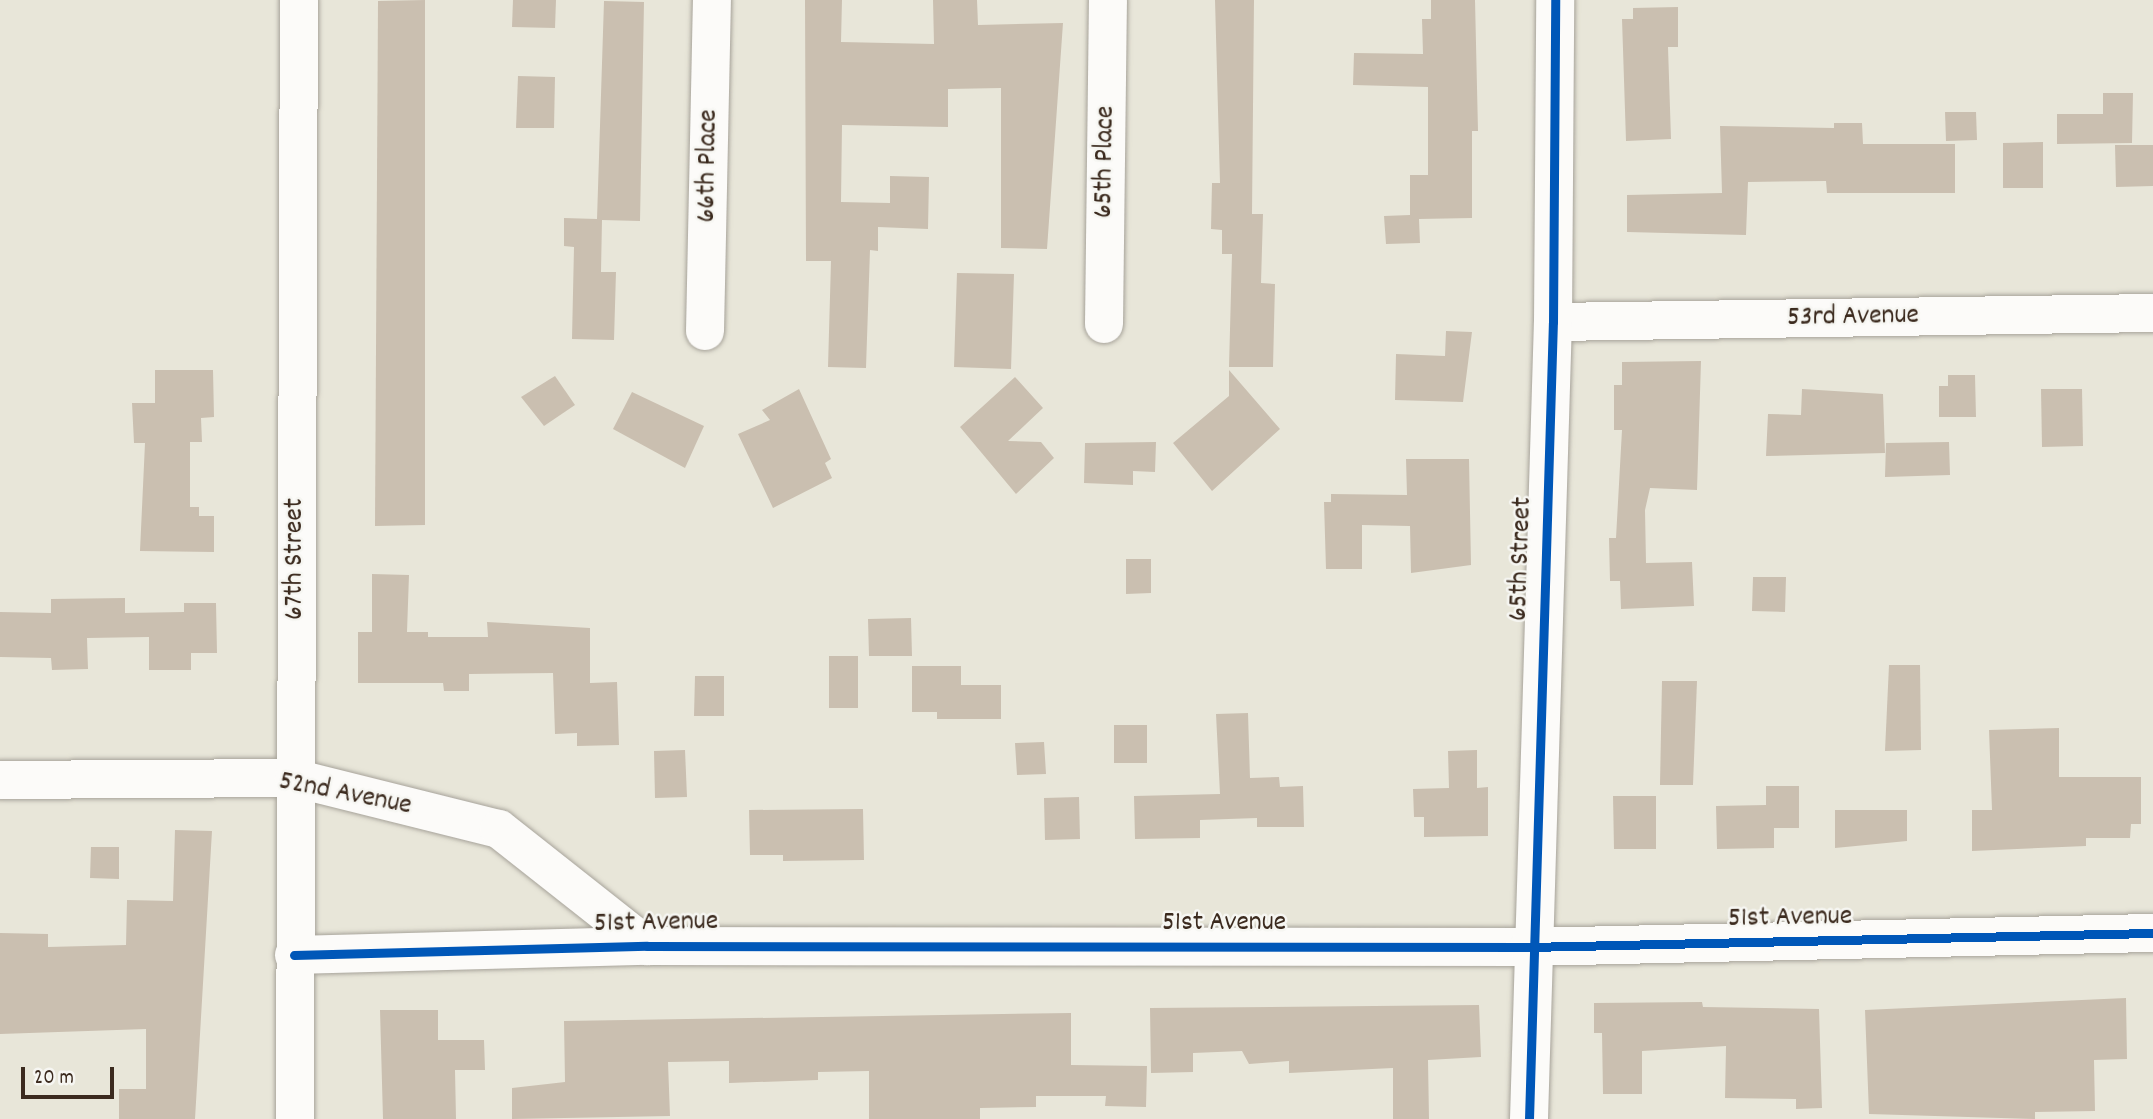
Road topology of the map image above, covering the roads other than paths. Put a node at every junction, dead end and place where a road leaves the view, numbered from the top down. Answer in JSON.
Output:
{"nodes":[{"id":1,"x":299,"y":0,"type":"edge"},
{"id":2,"x":712,"y":0,"type":"edge"},
{"id":3,"x":1108,"y":0,"type":"edge"},
{"id":4,"x":1555,"y":0,"type":"edge"},
{"id":5,"x":2153,"y":313,"type":"edge"},
{"id":6,"x":1553,"y":323,"type":"junction"},
{"id":7,"x":1104,"y":324,"type":"dead end"},
{"id":8,"x":705,"y":331,"type":"dead end"},
{"id":9,"x":294,"y":778,"type":"junction"},
{"id":10,"x":0,"y":780,"type":"edge"},
{"id":11,"x":2153,"y":933,"type":"edge"},
{"id":12,"x":647,"y":946,"type":"junction"},
{"id":13,"x":1529,"y":947,"type":"junction"},
{"id":14,"x":294,"y":955,"type":"junction"},
{"id":15,"x":295,"y":1119,"type":"edge"},
{"id":16,"x":1529,"y":1119,"type":"edge"}],
"edges":[{"from":1,"to":9,"type":"street","name":"67th Street"},
{"from":2,"to":8,"type":"street","name":"66th Place"},
{"from":3,"to":7,"type":"street","name":"65th Place"},
{"from":4,"to":6,"type":"street","name":"65th Street"},
{"from":5,"to":6,"type":"street","name":"53rd Avenue"},
{"from":6,"to":13,"type":"street","name":"65th Street"},
{"from":9,"to":10,"type":"street","name":"52nd Avenue"},
{"from":9,"to":12,"type":"street","name":"52nd Avenue"},
{"from":9,"to":14,"type":"street","name":"67th Street"},
{"from":11,"to":13,"type":"street","name":"51st Avenue"},
{"from":12,"to":13,"type":"street","name":"51st Avenue"},
{"from":12,"to":14,"type":"street","name":"51st Avenue"},
{"from":13,"to":16,"type":"street","name":"65th Street"},
{"from":14,"to":15,"type":"street","name":"67th Street"}]}
